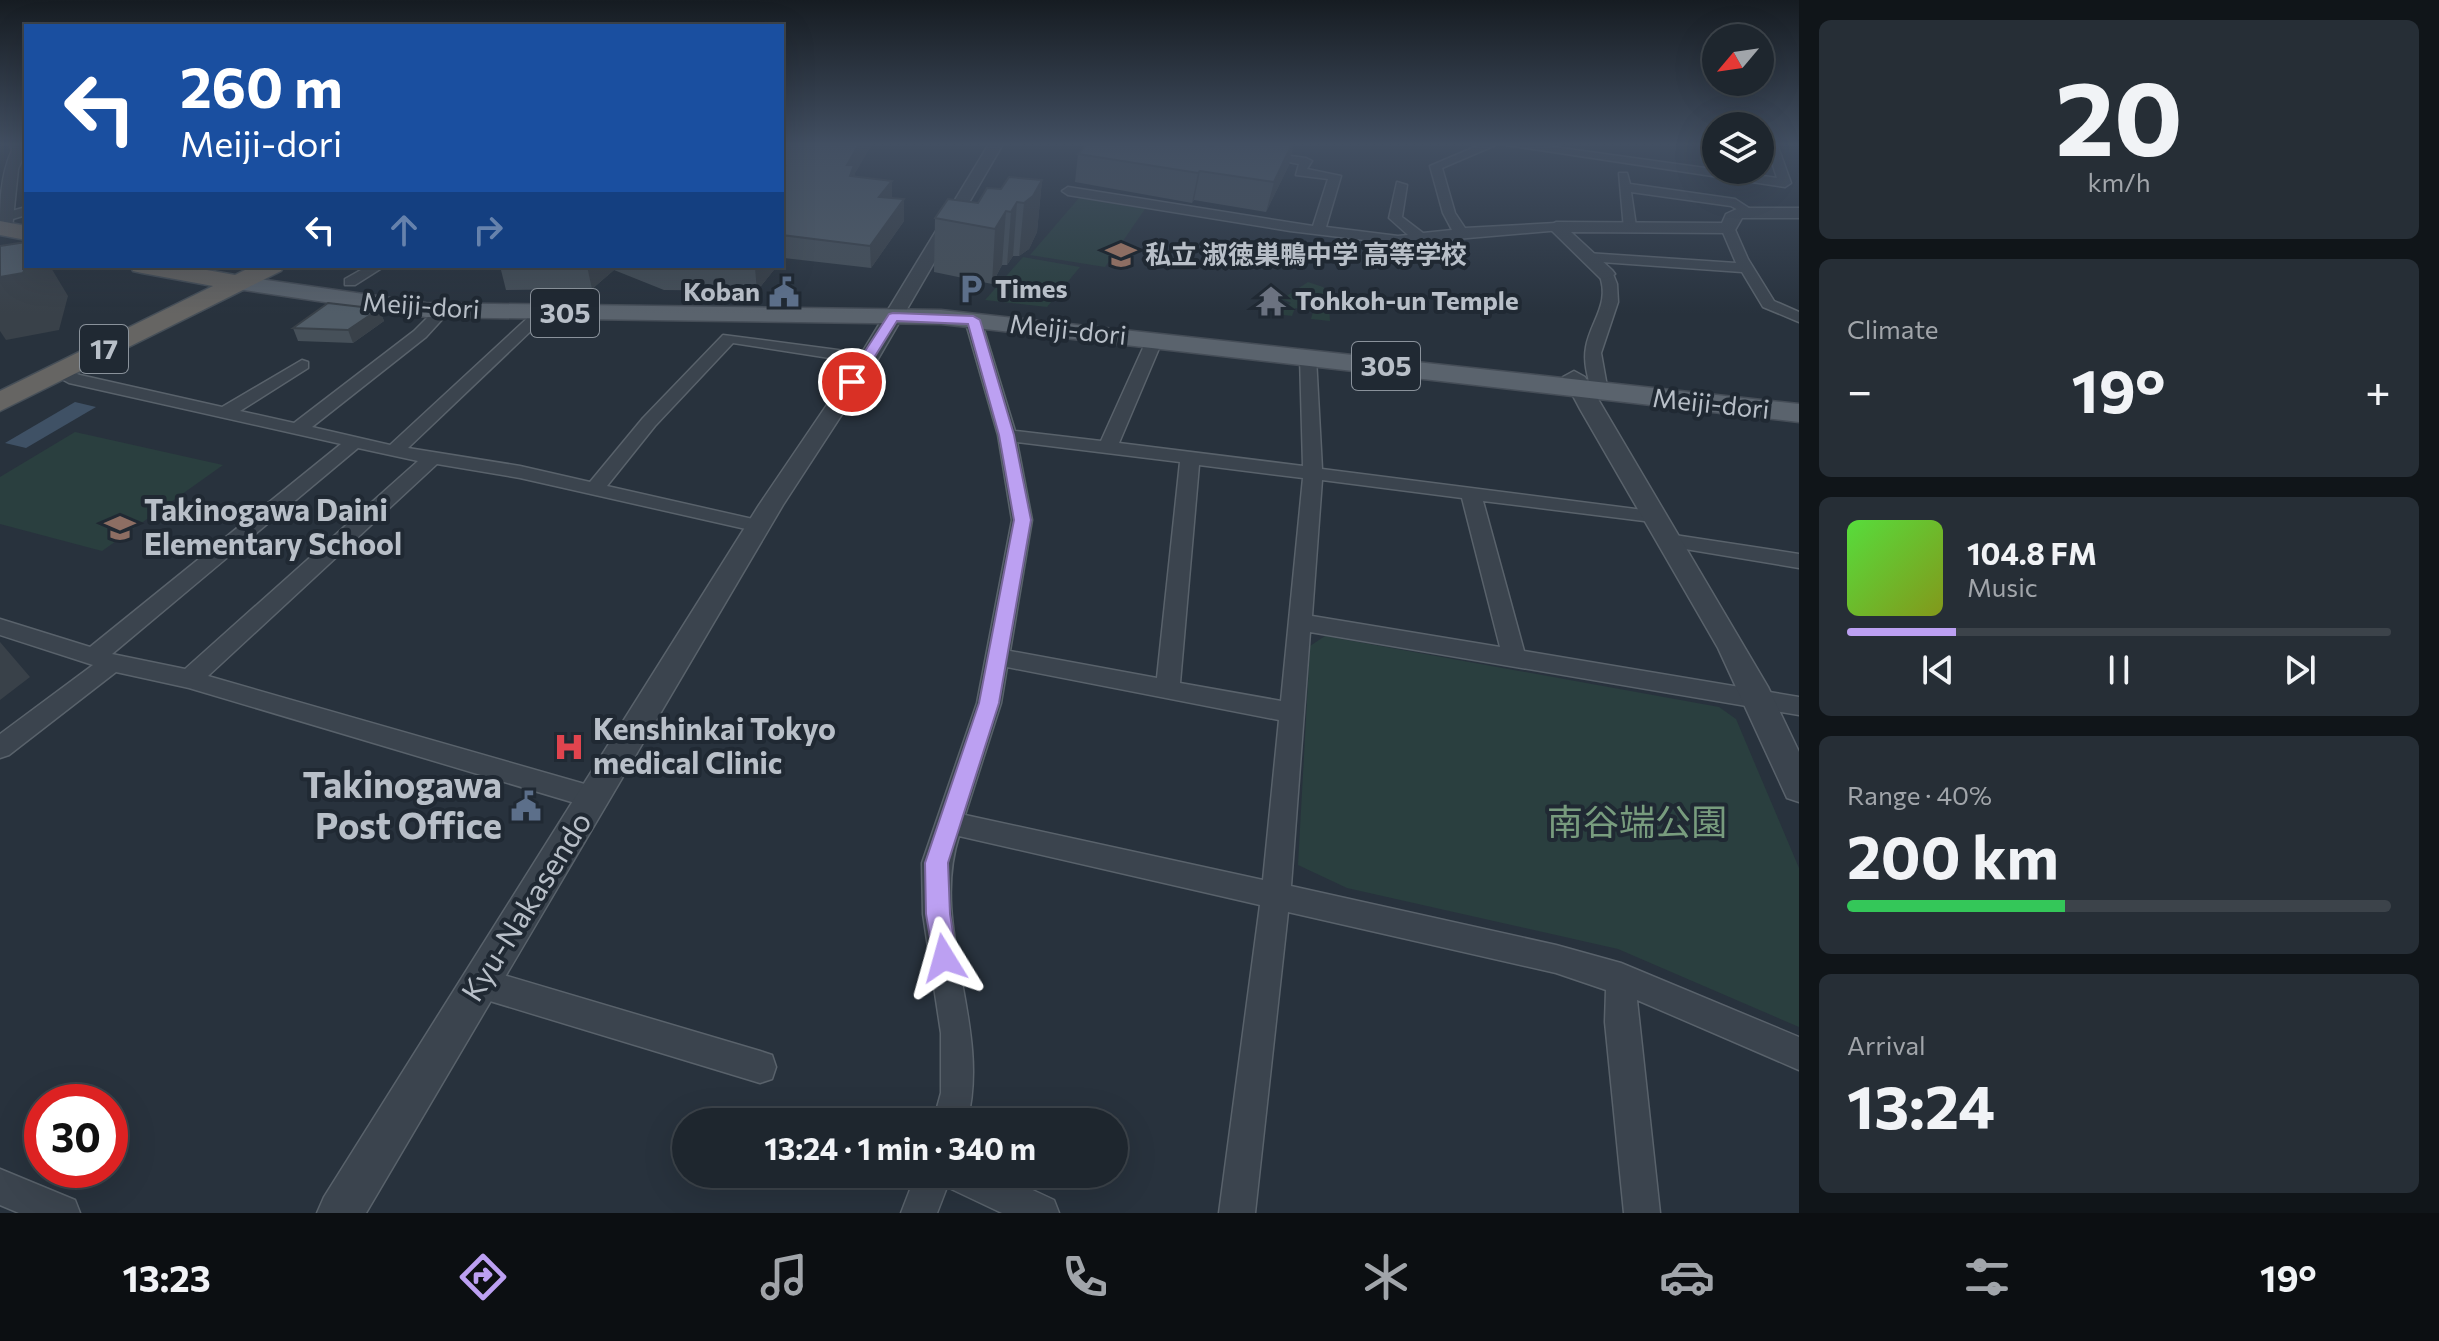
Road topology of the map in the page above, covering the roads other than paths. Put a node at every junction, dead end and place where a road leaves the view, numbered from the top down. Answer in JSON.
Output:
{"nodes":[{"id":1,"x":9,"y":201,"type":"edge"},
{"id":2,"x":962,"y":201,"type":"edge"},
{"id":3,"x":1128,"y":201,"type":"edge"},
{"id":4,"x":1327,"y":201,"type":"edge"},
{"id":5,"x":1398,"y":201,"type":"edge"},
{"id":6,"x":1446,"y":201,"type":"edge"},
{"id":7,"x":1626,"y":201,"type":"edge"},
{"id":8,"x":1719,"y":201,"type":"edge"},
{"id":9,"x":1749,"y":212,"type":"junction"},
{"id":10,"x":24,"y":213,"type":"edge"},
{"id":11,"x":1799,"y":213,"type":"edge"},
{"id":12,"x":1629,"y":226,"type":"junction"},
{"id":13,"x":1556,"y":227,"type":"junction"},
{"id":14,"x":1728,"y":228,"type":"junction"},
{"id":15,"x":7,"y":230,"type":"edge"},
{"id":16,"x":1318,"y":231,"type":"junction"},
{"id":17,"x":1461,"y":233,"type":"junction"},
{"id":18,"x":1421,"y":238,"type":"junction"},
{"id":19,"x":24,"y":244,"type":"edge"},
{"id":20,"x":1587,"y":257,"type":"junction"},
{"id":21,"x":162,"y":268,"type":"edge"},
{"id":22,"x":374,"y":268,"type":"edge"},
{"id":23,"x":1748,"y":268,"type":"junction"},
{"id":24,"x":1606,"y":274,"type":"joint"},
{"id":25,"x":232,"y":275,"type":"edge"},
{"id":26,"x":350,"y":282,"type":"dead end"},
{"id":27,"x":547,"y":308,"type":"junction"},
{"id":28,"x":443,"y":310,"type":"junction"},
{"id":29,"x":896,"y":312,"type":"junction"},
{"id":30,"x":1799,"y":317,"type":"edge"},
{"id":31,"x":973,"y":320,"type":"junction"},
{"id":32,"x":1155,"y":339,"type":"junction"},
{"id":33,"x":1308,"y":357,"type":"junction"},
{"id":34,"x":868,"y":359,"type":"junction"},
{"id":35,"x":302,"y":365,"type":"dead end"},
{"id":36,"x":57,"y":372,"type":"junction"},
{"id":37,"x":0,"y":376,"type":"edge"},
{"id":38,"x":1588,"y":385,"type":"junction"},
{"id":39,"x":0,"y":402,"type":"edge"},
{"id":40,"x":1799,"y":404,"type":"edge"},
{"id":41,"x":226,"y":412,"type":"junction"},
{"id":42,"x":1799,"y":413,"type":"edge"},
{"id":43,"x":298,"y":429,"type":"junction"},
{"id":44,"x":1007,"y":435,"type":"junction"},
{"id":45,"x":355,"y":442,"type":"junction"},
{"id":46,"x":1108,"y":447,"type":"junction"},
{"id":47,"x":394,"y":451,"type":"junction"},
{"id":48,"x":433,"y":457,"type":"junction"},
{"id":49,"x":1190,"y":457,"type":"junction"},
{"id":50,"x":1313,"y":472,"type":"junction"},
{"id":51,"x":595,"y":488,"type":"junction"},
{"id":52,"x":1471,"y":494,"type":"junction"},
{"id":53,"x":1652,"y":516,"type":"junction"},
{"id":54,"x":759,"y":526,"type":"junction"},
{"id":55,"x":1668,"y":540,"type":"junction"},
{"id":56,"x":1799,"y":561,"type":"edge"},
{"id":57,"x":1300,"y":622,"type":"junction"},
{"id":58,"x":0,"y":627,"type":"edge"},
{"id":59,"x":997,"y":657,"type":"junction"},
{"id":60,"x":1514,"y":657,"type":"junction"},
{"id":61,"x":102,"y":660,"type":"junction"},
{"id":62,"x":189,"y":679,"type":"junction"},
{"id":63,"x":1168,"y":689,"type":"junction"},
{"id":64,"x":1760,"y":698,"type":"junction"},
{"id":65,"x":1799,"y":706,"type":"edge"},
{"id":66,"x":1293,"y":713,"type":"junction"},
{"id":67,"x":0,"y":748,"type":"edge"},
{"id":68,"x":1799,"y":788,"type":"edge"},
{"id":69,"x":595,"y":798,"type":"junction"},
{"id":70,"x":951,"y":823,"type":"junction"},
{"id":71,"x":1276,"y":896,"type":"junction"},
{"id":72,"x":1621,"y":978,"type":"junction"},
{"id":73,"x":480,"y":983,"type":"junction"},
{"id":74,"x":1799,"y":1054,"type":"edge"},
{"id":75,"x":760,"y":1067,"type":"dead end"},
{"id":76,"x":954,"y":1108,"type":"edge"},
{"id":77,"x":0,"y":1187,"type":"edge"},
{"id":78,"x":929,"y":1188,"type":"edge"},
{"id":79,"x":988,"y":1188,"type":"edge"},
{"id":80,"x":62,"y":1213,"type":"edge"},
{"id":81,"x":340,"y":1213,"type":"edge"},
{"id":82,"x":919,"y":1213,"type":"edge"},
{"id":83,"x":1041,"y":1213,"type":"edge"},
{"id":84,"x":1237,"y":1213,"type":"edge"},
{"id":85,"x":1642,"y":1213,"type":"edge"}],
"edges":[{"from":1,"to":15,"type":"street"},
{"from":2,"to":29,"type":"street","name":"Kyu-Nakasendo"},
{"from":3,"to":16,"type":"street"},
{"from":4,"to":16,"type":"street"},
{"from":5,"to":18,"type":"street"},
{"from":6,"to":17,"type":"street"},
{"from":7,"to":12,"type":"street"},
{"from":8,"to":9,"type":"street"},
{"from":9,"to":11,"type":"street"},
{"from":9,"to":14,"type":"street"},
{"from":10,"to":15,"type":"street"},
{"from":12,"to":13,"type":"street"},
{"from":12,"to":14,"type":"street"},
{"from":13,"to":17,"type":"street"},
{"from":13,"to":20,"type":"street"},
{"from":14,"to":23,"type":"street"},
{"from":15,"to":19,"type":"highway"},
{"from":16,"to":18,"type":"street"},
{"from":17,"to":18,"type":"street"},
{"from":20,"to":23,"type":"street"},
{"from":20,"to":24,"type":"street"},
{"from":21,"to":25,"type":"highway"},
{"from":22,"to":26,"type":"street"},
{"from":23,"to":30,"type":"street"},
{"from":24,"to":38,"type":"street"},
{"from":25,"to":27,"type":"main road","name":"Meiji-dori","number":"305"},
{"from":25,"to":28,"type":"main road","name":"Meiji-dori","number":"305"},
{"from":25,"to":36,"type":"highway","number":"17"},
{"from":25,"to":37,"type":"highway","number":"17"},
{"from":27,"to":28,"type":"main road","name":"Meiji-dori","number":"305"},
{"from":27,"to":29,"type":"main road","name":"Meiji-dori","number":"305"},
{"from":27,"to":47,"type":"street"},
{"from":28,"to":43,"type":"street"},
{"from":29,"to":31,"type":"main road","name":"Meiji-dori","number":"305"},
{"from":29,"to":34,"type":"street","name":"Kyu-Nakasendo"},
{"from":29,"to":38,"type":"main road","name":"Meiji-dori","number":"305"},
{"from":31,"to":32,"type":"main road","name":"Meiji-dori","number":"305"},
{"from":31,"to":44,"type":"street"},
{"from":32,"to":33,"type":"main road","name":"Meiji-dori","number":"305"},
{"from":32,"to":46,"type":"street"},
{"from":33,"to":38,"type":"main road","name":"Meiji-dori","number":"305"},
{"from":33,"to":50,"type":"street"},
{"from":34,"to":51,"type":"street"},
{"from":34,"to":54,"type":"street","name":"Kyu-Nakasendo"},
{"from":35,"to":41,"type":"street"},
{"from":36,"to":39,"type":"highway","number":"17"},
{"from":36,"to":41,"type":"street"},
{"from":38,"to":40,"type":"main road","name":"Meiji-dori","number":"305"},
{"from":38,"to":42,"type":"main road","name":"Meiji-dori","number":"305"},
{"from":38,"to":53,"type":"street"},
{"from":41,"to":43,"type":"street"},
{"from":43,"to":45,"type":"street"},
{"from":44,"to":46,"type":"street"},
{"from":44,"to":59,"type":"street"},
{"from":45,"to":47,"type":"street"},
{"from":45,"to":61,"type":"street"},
{"from":46,"to":49,"type":"street"},
{"from":47,"to":48,"type":"street"},
{"from":48,"to":51,"type":"street"},
{"from":48,"to":62,"type":"street"},
{"from":49,"to":50,"type":"street"},
{"from":49,"to":63,"type":"street"},
{"from":50,"to":52,"type":"street"},
{"from":50,"to":57,"type":"street"},
{"from":51,"to":54,"type":"street"},
{"from":52,"to":53,"type":"street"},
{"from":52,"to":60,"type":"street"},
{"from":53,"to":55,"type":"street"},
{"from":54,"to":69,"type":"street","name":"Kyu-Nakasendo"},
{"from":55,"to":56,"type":"street"},
{"from":55,"to":64,"type":"street"},
{"from":57,"to":60,"type":"street"},
{"from":57,"to":66,"type":"street"},
{"from":58,"to":61,"type":"street"},
{"from":59,"to":63,"type":"street"},
{"from":59,"to":70,"type":"street"},
{"from":60,"to":64,"type":"street"},
{"from":61,"to":62,"type":"street"},
{"from":61,"to":67,"type":"street"},
{"from":62,"to":69,"type":"street"},
{"from":63,"to":66,"type":"street"},
{"from":64,"to":65,"type":"street"},
{"from":64,"to":68,"type":"street"},
{"from":66,"to":71,"type":"street"},
{"from":69,"to":73,"type":"street","name":"Kyu-Nakasendo"},
{"from":70,"to":71,"type":"street"},
{"from":70,"to":76,"type":"street"},
{"from":71,"to":72,"type":"street"},
{"from":71,"to":84,"type":"street"},
{"from":72,"to":74,"type":"street"},
{"from":72,"to":85,"type":"street"},
{"from":73,"to":75,"type":"street"},
{"from":73,"to":81,"type":"street","name":"Kyu-Nakasendo"},
{"from":77,"to":80,"type":"street"},
{"from":78,"to":82,"type":"street"},
{"from":79,"to":83,"type":"street"}]}
